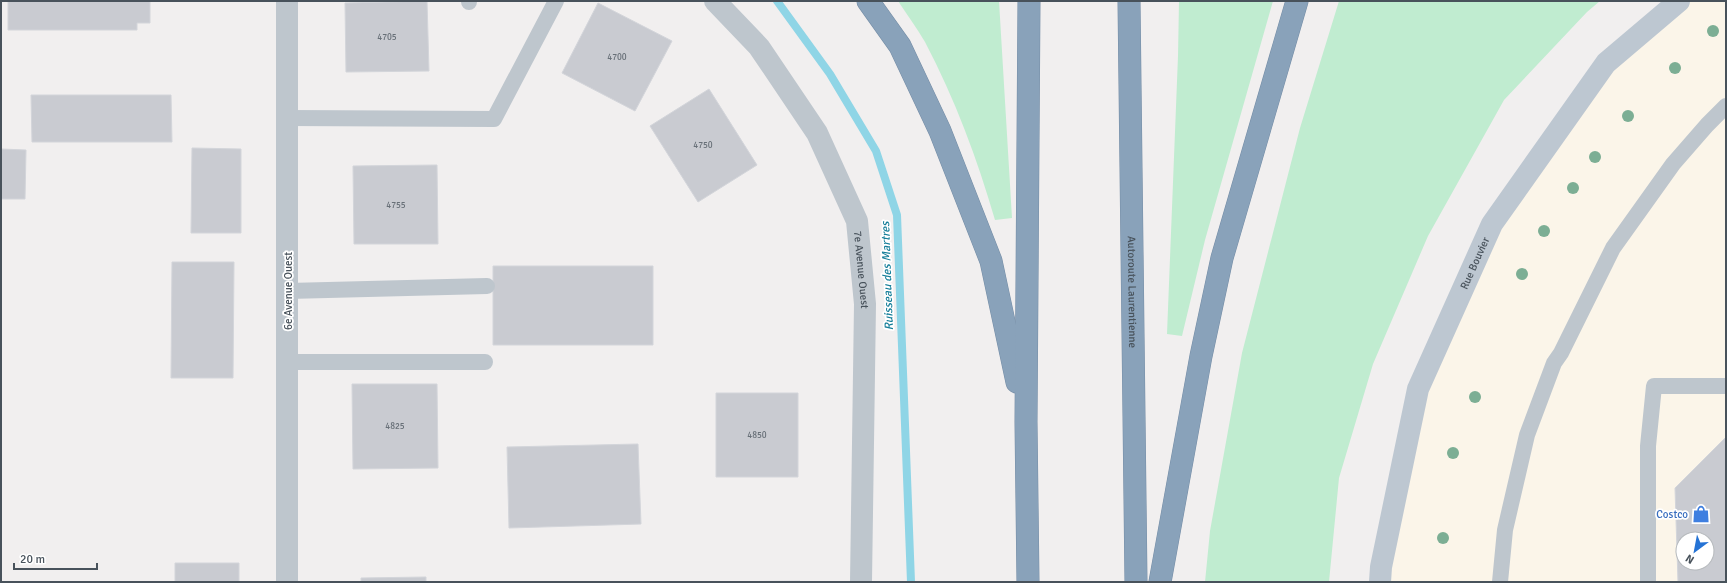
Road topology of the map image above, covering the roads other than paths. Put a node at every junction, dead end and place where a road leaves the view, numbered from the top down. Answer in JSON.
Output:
{"nodes":[{"id":1,"x":287,"y":1,"type":"edge"},
{"id":2,"x":556,"y":1,"type":"edge"},
{"id":3,"x":715,"y":1,"type":"edge"},
{"id":4,"x":868,"y":1,"type":"edge"},
{"id":5,"x":1029,"y":1,"type":"edge"},
{"id":6,"x":1129,"y":1,"type":"edge"},
{"id":7,"x":1297,"y":1,"type":"edge"},
{"id":8,"x":1679,"y":1,"type":"edge"},
{"id":9,"x":1726,"y":106,"type":"edge"},
{"id":10,"x":287,"y":118,"type":"junction"},
{"id":11,"x":487,"y":286,"type":"dead end"},
{"id":12,"x":288,"y":291,"type":"junction"},
{"id":13,"x":288,"y":362,"type":"junction"},
{"id":14,"x":485,"y":362,"type":"dead end"},
{"id":15,"x":1726,"y":386,"type":"edge"},
{"id":16,"x":1026,"y":422,"type":"junction"},
{"id":17,"x":288,"y":582,"type":"edge"},
{"id":18,"x":861,"y":582,"type":"edge"},
{"id":19,"x":1028,"y":582,"type":"edge"},
{"id":20,"x":1136,"y":582,"type":"edge"},
{"id":21,"x":1160,"y":582,"type":"edge"},
{"id":22,"x":1380,"y":582,"type":"edge"},
{"id":23,"x":1500,"y":582,"type":"edge"},
{"id":24,"x":1648,"y":582,"type":"edge"}],
"edges":[{"from":1,"to":10,"type":"street","name":"6e Avenue Ouest"},
{"from":2,"to":10,"type":"lane"},
{"from":3,"to":18,"type":"street","name":"7e Avenue Ouest"},
{"from":4,"to":16,"type":"highway"},
{"from":5,"to":16,"type":"highway"},
{"from":6,"to":20,"type":"highway","name":"Autoroute Laurentienne"},
{"from":7,"to":21,"type":"highway"},
{"from":8,"to":22,"type":"street","name":"Rue Bouvier"},
{"from":9,"to":23,"type":"lane"},
{"from":10,"to":12,"type":"street","name":"6e Avenue Ouest"},
{"from":11,"to":12,"type":"lane"},
{"from":12,"to":13,"type":"street","name":"6e Avenue Ouest"},
{"from":13,"to":14,"type":"lane"},
{"from":13,"to":17,"type":"street","name":"6e Avenue Ouest"},
{"from":15,"to":24,"type":"lane"},
{"from":16,"to":19,"type":"highway"}]}
